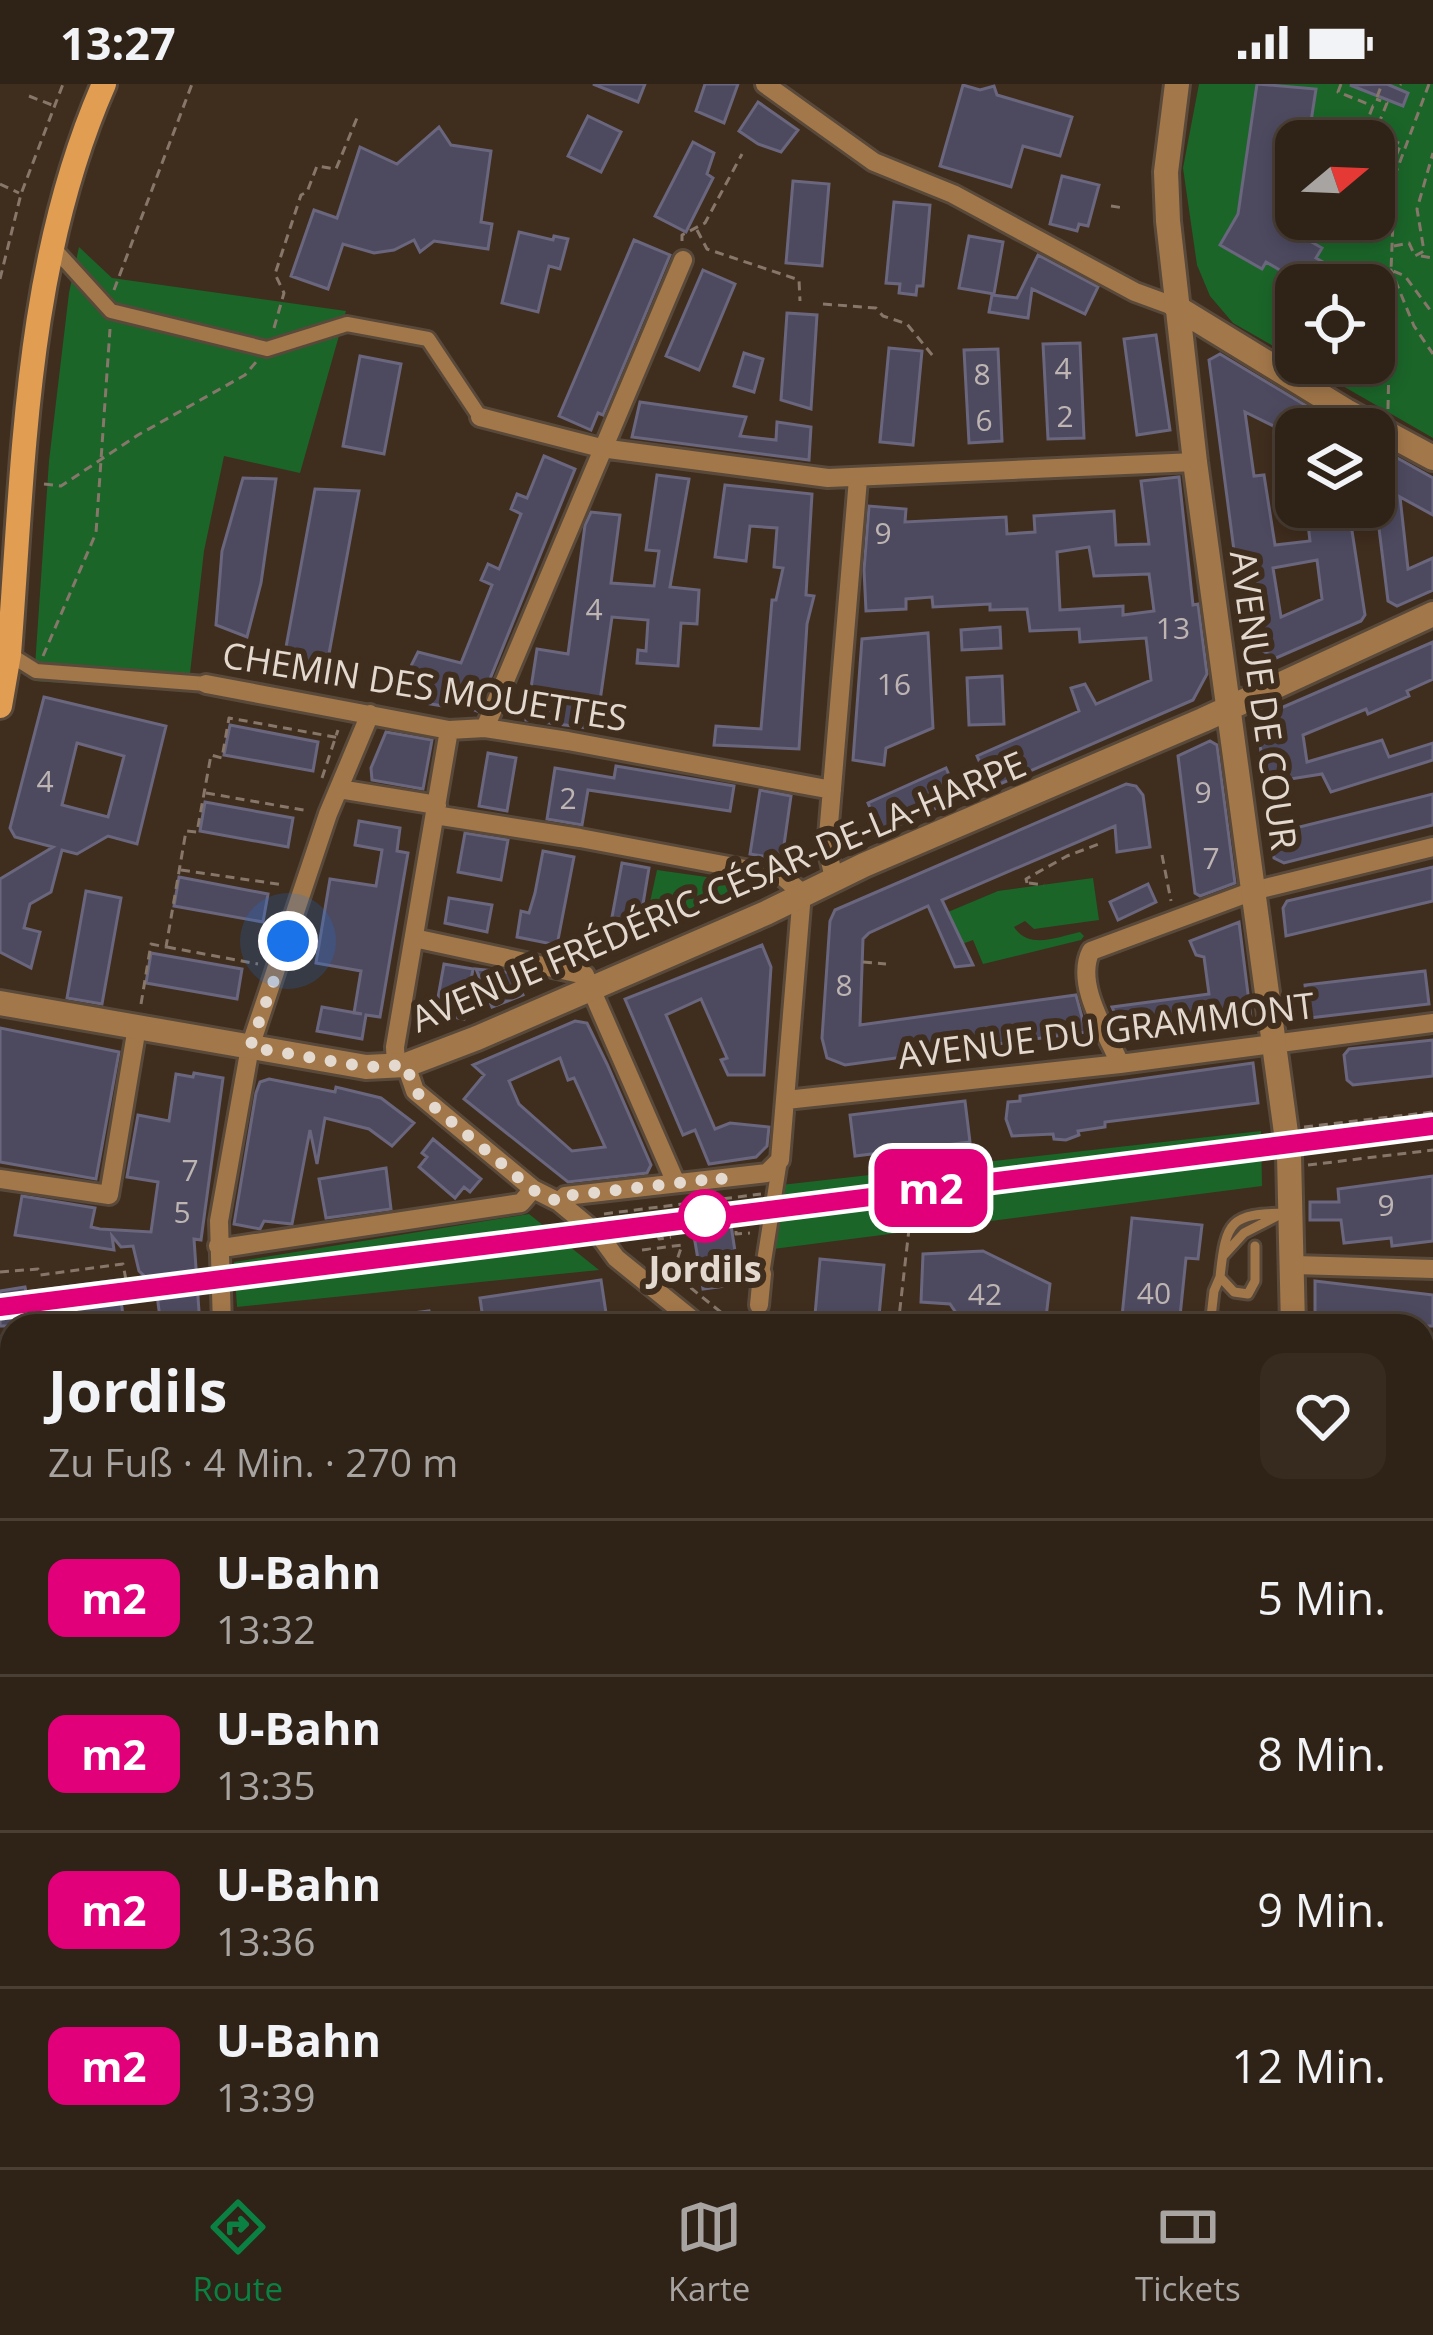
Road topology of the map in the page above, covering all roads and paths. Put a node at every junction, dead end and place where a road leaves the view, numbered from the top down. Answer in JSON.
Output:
{"nodes":[{"id":1,"x":63,"y":84,"type":"edge"},
{"id":2,"x":104,"y":84,"type":"edge"},
{"id":3,"x":192,"y":84,"type":"edge"},
{"id":4,"x":765,"y":84,"type":"edge"},
{"id":5,"x":1177,"y":84,"type":"edge"},
{"id":6,"x":1341,"y":84,"type":"edge"},
{"id":7,"x":1382,"y":84,"type":"edge"},
{"id":8,"x":1429,"y":84,"type":"edge"},
{"id":9,"x":29,"y":96,"type":"dead end"},
{"id":10,"x":1376,"y":99,"type":"junction"},
{"id":11,"x":54,"y":105,"type":"junction"},
{"id":12,"x":1373,"y":106,"type":"junction"},
{"id":13,"x":1368,"y":120,"type":"edge"},
{"id":14,"x":1380,"y":120,"type":"edge"},
{"id":15,"x":1395,"y":142,"type":"edge"},
{"id":16,"x":1433,"y":153,"type":"edge"},
{"id":17,"x":742,"y":154,"type":"dead end"},
{"id":18,"x":1401,"y":158,"type":"junction"},
{"id":19,"x":0,"y":184,"type":"edge"},
{"id":20,"x":21,"y":194,"type":"junction"},
{"id":21,"x":1111,"y":206,"type":"dead end"},
{"id":22,"x":1124,"y":208,"type":"dead end"},
{"id":23,"x":698,"y":230,"type":"junction"},
{"id":24,"x":51,"y":244,"type":"junction"},
{"id":25,"x":1392,"y":247,"type":"junction"},
{"id":26,"x":1420,"y":255,"type":"junction"},
{"id":27,"x":1433,"y":258,"type":"edge"},
{"id":28,"x":683,"y":260,"type":"joint"},
{"id":29,"x":1391,"y":264,"type":"edge"},
{"id":30,"x":1395,"y":272,"type":"edge"},
{"id":31,"x":0,"y":278,"type":"edge"},
{"id":32,"x":1395,"y":281,"type":"edge"},
{"id":33,"x":800,"y":301,"type":"dead end"},
{"id":34,"x":823,"y":304,"type":"dead end"},
{"id":35,"x":1176,"y":308,"type":"junction"},
{"id":36,"x":111,"y":311,"type":"junction"},
{"id":37,"x":1433,"y":314,"type":"edge"},
{"id":38,"x":1433,"y":354,"type":"edge"},
{"id":39,"x":933,"y":356,"type":"dead end"},
{"id":40,"x":480,"y":418,"type":"joint"},
{"id":41,"x":601,"y":448,"type":"junction"},
{"id":42,"x":1433,"y":458,"type":"edge"},
{"id":43,"x":1195,"y":462,"type":"junction"},
{"id":44,"x":858,"y":478,"type":"junction"},
{"id":45,"x":1433,"y":614,"type":"edge"},
{"id":46,"x":9,"y":654,"type":"junction"},
{"id":47,"x":36,"y":671,"type":"junction"},
{"id":48,"x":206,"y":684,"type":"joint"},
{"id":49,"x":0,"y":706,"type":"edge"},
{"id":50,"x":1229,"y":708,"type":"junction"},
{"id":51,"x":370,"y":714,"type":"junction"},
{"id":52,"x":484,"y":728,"type":"junction"},
{"id":53,"x":449,"y":730,"type":"junction"},
{"id":54,"x":359,"y":741,"type":"junction"},
{"id":55,"x":339,"y":789,"type":"junction"},
{"id":56,"x":832,"y":790,"type":"junction"},
{"id":57,"x":204,"y":793,"type":"junction"},
{"id":58,"x":436,"y":810,"type":"junction"},
{"id":59,"x":328,"y":814,"type":"junction"},
{"id":60,"x":1099,"y":844,"type":"dead end"},
{"id":61,"x":1433,"y":848,"type":"edge"},
{"id":62,"x":1162,"y":856,"type":"dead end"},
{"id":63,"x":179,"y":869,"type":"junction"},
{"id":64,"x":834,"y":878,"type":"junction"},
{"id":65,"x":1044,"y":885,"type":"dead end"},
{"id":66,"x":304,"y":889,"type":"junction"},
{"id":67,"x":1253,"y":891,"type":"junction"},
{"id":68,"x":802,"y":893,"type":"junction"},
{"id":69,"x":1175,"y":920,"type":"junction"},
{"id":70,"x":414,"y":938,"type":"junction"},
{"id":71,"x":166,"y":947,"type":"junction"},
{"id":72,"x":863,"y":962,"type":"dead end"},
{"id":73,"x":886,"y":964,"type":"dead end"},
{"id":74,"x":279,"y":968,"type":"junction"},
{"id":75,"x":591,"y":989,"type":"junction"},
{"id":76,"x":0,"y":1003,"type":"edge"},
{"id":77,"x":1433,"y":1023,"type":"edge"},
{"id":78,"x":137,"y":1027,"type":"junction"},
{"id":79,"x":1274,"y":1043,"type":"junction"},
{"id":80,"x":250,"y":1047,"type":"junction"},
{"id":81,"x":1120,"y":1064,"type":"junction"},
{"id":82,"x":401,"y":1066,"type":"junction"},
{"id":83,"x":786,"y":1100,"type":"junction"},
{"id":84,"x":1433,"y":1112,"type":"edge"},
{"id":85,"x":1301,"y":1127,"type":"dead end"},
{"id":86,"x":1433,"y":1150,"type":"edge"},
{"id":87,"x":1269,"y":1158,"type":"dead end"},
{"id":88,"x":780,"y":1160,"type":"junction"},
{"id":89,"x":1306,"y":1165,"type":"dead end"},
{"id":90,"x":0,"y":1179,"type":"edge"},
{"id":91,"x":676,"y":1183,"type":"junction"},
{"id":92,"x":533,"y":1190,"type":"junction"},
{"id":93,"x":760,"y":1194,"type":"dead end"},
{"id":94,"x":939,"y":1198,"type":"junction"},
{"id":95,"x":559,"y":1202,"type":"junction"},
{"id":96,"x":888,"y":1203,"type":"junction"},
{"id":97,"x":1287,"y":1213,"type":"junction"},
{"id":98,"x":772,"y":1219,"type":"junction"},
{"id":99,"x":590,"y":1222,"type":"junction"},
{"id":100,"x":909,"y":1228,"type":"junction"},
{"id":101,"x":658,"y":1234,"type":"dead end"},
{"id":102,"x":671,"y":1237,"type":"dead end"},
{"id":103,"x":218,"y":1246,"type":"junction"},
{"id":104,"x":1255,"y":1246,"type":"dead end"},
{"id":105,"x":642,"y":1250,"type":"dead end"},
{"id":106,"x":676,"y":1262,"type":"junction"},
{"id":107,"x":1294,"y":1265,"type":"junction"},
{"id":108,"x":1433,"y":1270,"type":"edge"},
{"id":109,"x":0,"y":1272,"type":"edge"},
{"id":110,"x":219,"y":1274,"type":"junction"},
{"id":111,"x":667,"y":1274,"type":"dead end"},
{"id":112,"x":762,"y":1274,"type":"joint"},
{"id":113,"x":1220,"y":1277,"type":"junction"},
{"id":114,"x":149,"y":1278,"type":"dead end"},
{"id":115,"x":759,"y":1305,"type":"dead end"},
{"id":116,"x":221,"y":1314,"type":"edge"},
{"id":117,"x":685,"y":1314,"type":"edge"},
{"id":118,"x":722,"y":1314,"type":"edge"},
{"id":119,"x":899,"y":1314,"type":"edge"},
{"id":120,"x":1211,"y":1314,"type":"edge"},
{"id":121,"x":1293,"y":1314,"type":"edge"}],
"edges":[{"from":1,"to":11,"type":"path"},
{"from":2,"to":24,"type":"main road"},
{"from":3,"to":36,"type":"path"},
{"from":4,"to":35,"type":"street"},
{"from":5,"to":35,"type":"street","name":"AVENUE DE COUR"},
{"from":6,"to":12,"type":"path"},
{"from":7,"to":10,"type":"path"},
{"from":8,"to":18,"type":"path"},
{"from":9,"to":11,"type":"path"},
{"from":10,"to":12,"type":"path"},
{"from":10,"to":14,"type":"path"},
{"from":11,"to":20,"type":"path"},
{"from":12,"to":13,"type":"path"},
{"from":15,"to":18,"type":"path"},
{"from":16,"to":26,"type":"path"},
{"from":17,"to":23,"type":"path"},
{"from":18,"to":25,"type":"path"},
{"from":19,"to":20,"type":"path"},
{"from":20,"to":31,"type":"path"},
{"from":21,"to":22,"type":"path"},
{"from":23,"to":28,"type":"path"},
{"from":23,"to":33,"type":"path"},
{"from":24,"to":36,"type":"street"},
{"from":24,"to":46,"type":"main road"},
{"from":25,"to":26,"type":"path"},
{"from":25,"to":29,"type":"path"},
{"from":26,"to":27,"type":"path"},
{"from":28,"to":41,"type":"street"},
{"from":30,"to":37,"type":"path"},
{"from":32,"to":38,"type":"path"},
{"from":34,"to":39,"type":"path"},
{"from":35,"to":42,"type":"street"},
{"from":35,"to":43,"type":"street","name":"AVENUE DE COUR"},
{"from":36,"to":40,"type":"street"},
{"from":36,"to":47,"type":"path"},
{"from":40,"to":41,"type":"street"},
{"from":41,"to":44,"type":"street"},
{"from":41,"to":52,"type":"street"},
{"from":43,"to":44,"type":"street"},
{"from":43,"to":50,"type":"street","name":"AVENUE DE COUR"},
{"from":44,"to":56,"type":"street"},
{"from":45,"to":50,"type":"street","name":"AVENUE FRÉDÉRIC-CÉSAR-DE-LA-HARPE"},
{"from":46,"to":47,"type":"street","name":"CHEMIN DES MOUETTES"},
{"from":46,"to":49,"type":"main road"},
{"from":47,"to":48,"type":"street","name":"CHEMIN DES MOUETTES"},
{"from":48,"to":51,"type":"street","name":"CHEMIN DES MOUETTES"},
{"from":50,"to":64,"type":"street","name":"AVENUE FRÉDÉRIC-CÉSAR-DE-LA-HARPE"},
{"from":50,"to":67,"type":"street","name":"AVENUE DE COUR"},
{"from":51,"to":53,"type":"street","name":"CHEMIN DES MOUETTES"},
{"from":51,"to":54,"type":"street"},
{"from":52,"to":53,"type":"street","name":"CHEMIN DES MOUETTES"},
{"from":52,"to":56,"type":"street","name":"CHEMIN DES MOUETTES"},
{"from":53,"to":58,"type":"street"},
{"from":54,"to":55,"type":"street"},
{"from":54,"to":57,"type":"path"},
{"from":55,"to":58,"type":"street"},
{"from":55,"to":59,"type":"street"},
{"from":56,"to":64,"type":"street"},
{"from":57,"to":59,"type":"path"},
{"from":57,"to":63,"type":"path"},
{"from":58,"to":68,"type":"street"},
{"from":58,"to":70,"type":"street"},
{"from":59,"to":66,"type":"street"},
{"from":60,"to":65,"type":"path"},
{"from":61,"to":67,"type":"street"},
{"from":62,"to":69,"type":"path"},
{"from":63,"to":66,"type":"path"},
{"from":63,"to":71,"type":"path"},
{"from":64,"to":68,"type":"street","name":"AVENUE FRÉDÉRIC-CÉSAR-DE-LA-HARPE"},
{"from":66,"to":74,"type":"street"},
{"from":67,"to":69,"type":"street"},
{"from":67,"to":79,"type":"street","name":"AVENUE DE COUR"},
{"from":68,"to":75,"type":"street","name":"AVENUE FRÉDÉRIC-CÉSAR-DE-LA-HARPE"},
{"from":68,"to":83,"type":"street"},
{"from":69,"to":81,"type":"street"},
{"from":70,"to":75,"type":"street"},
{"from":70,"to":82,"type":"street"},
{"from":71,"to":74,"type":"path"},
{"from":71,"to":78,"type":"path"},
{"from":72,"to":73,"type":"path"},
{"from":74,"to":80,"type":"street"},
{"from":75,"to":82,"type":"street","name":"AVENUE FRÉDÉRIC-CÉSAR-DE-LA-HARPE"},
{"from":75,"to":91,"type":"street"},
{"from":76,"to":78,"type":"street","name":"AVENUE FRÉDÉRIC-CÉSAR-DE-LA-HARPE"},
{"from":77,"to":79,"type":"street","name":"AVENUE DU GRAMMONT"},
{"from":78,"to":80,"type":"street","name":"AVENUE FRÉDÉRIC-CÉSAR-DE-LA-HARPE"},
{"from":78,"to":90,"type":"street"},
{"from":79,"to":81,"type":"street","name":"AVENUE DU GRAMMONT"},
{"from":79,"to":97,"type":"street","name":"AVENUE DE COUR"},
{"from":80,"to":82,"type":"street","name":"AVENUE FRÉDÉRIC-CÉSAR-DE-LA-HARPE"},
{"from":80,"to":103,"type":"street"},
{"from":81,"to":83,"type":"street","name":"AVENUE DU GRAMMONT"},
{"from":82,"to":92,"type":"street"},
{"from":83,"to":88,"type":"street"},
{"from":84,"to":85,"type":"path"},
{"from":86,"to":89,"type":"path"},
{"from":87,"to":94,"type":"path"},
{"from":88,"to":91,"type":"street"},
{"from":88,"to":98,"type":"street"},
{"from":91,"to":95,"type":"street"},
{"from":92,"to":95,"type":"street"},
{"from":92,"to":103,"type":"street"},
{"from":93,"to":99,"type":"path"},
{"from":94,"to":96,"type":"path"},
{"from":94,"to":100,"type":"path"},
{"from":95,"to":99,"type":"street"},
{"from":96,"to":98,"type":"path"},
{"from":96,"to":100,"type":"path"},
{"from":97,"to":107,"type":"street","name":"AVENUE DE COUR"},
{"from":97,"to":113,"type":"lane"},
{"from":98,"to":112,"type":"street"},
{"from":99,"to":110,"type":"path"},
{"from":99,"to":117,"type":"street"},
{"from":100,"to":119,"type":"path"},
{"from":101,"to":102,"type":"path"},
{"from":103,"to":110,"type":"street"},
{"from":104,"to":113,"type":"lane"},
{"from":105,"to":106,"type":"path"},
{"from":106,"to":111,"type":"path"},
{"from":106,"to":118,"type":"path"},
{"from":107,"to":108,"type":"street"},
{"from":107,"to":121,"type":"street","name":"AVENUE DE COUR"},
{"from":109,"to":114,"type":"path"},
{"from":110,"to":116,"type":"street"},
{"from":112,"to":115,"type":"street"},
{"from":113,"to":120,"type":"lane"}]}
